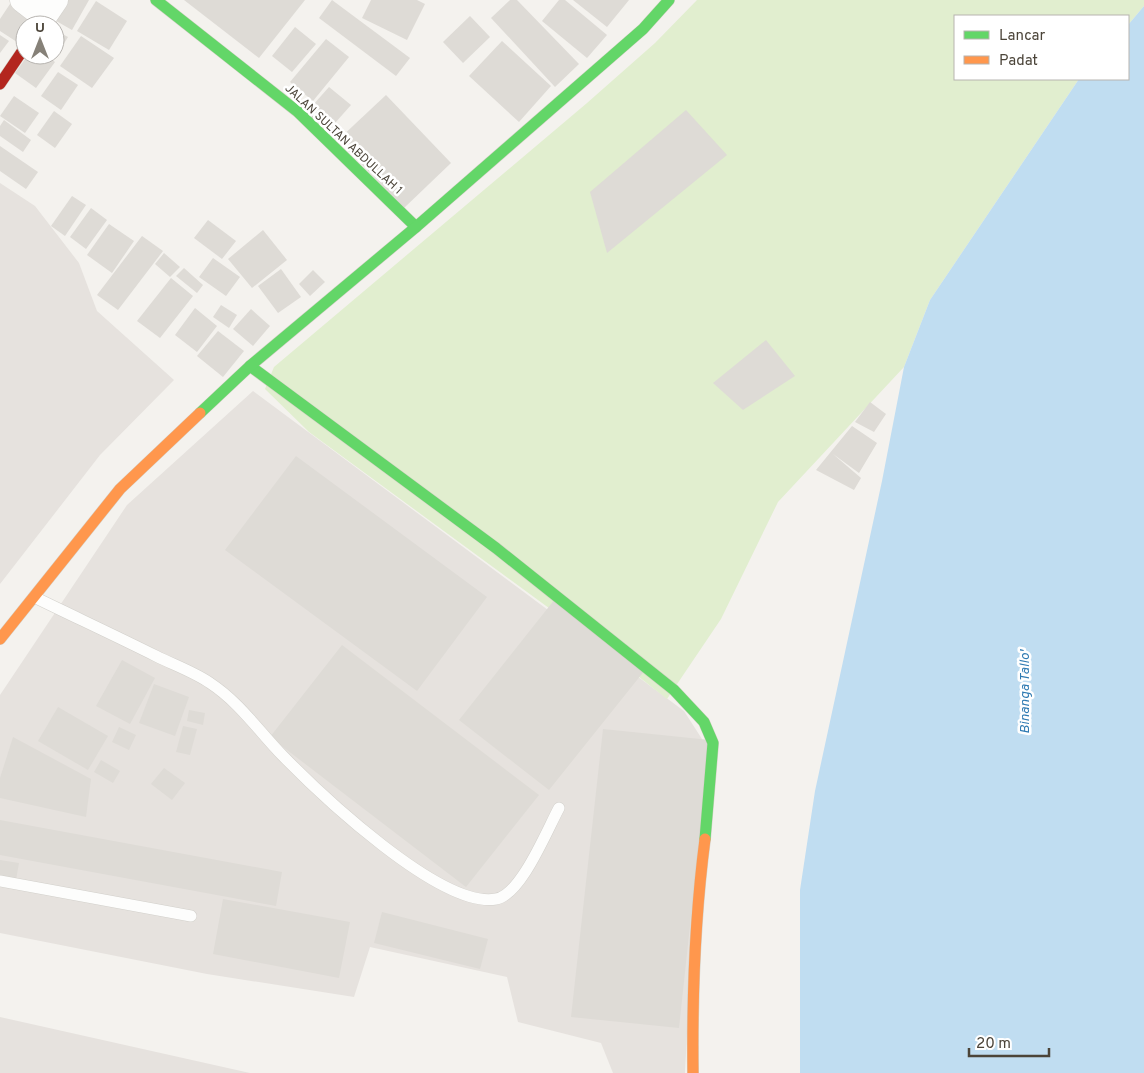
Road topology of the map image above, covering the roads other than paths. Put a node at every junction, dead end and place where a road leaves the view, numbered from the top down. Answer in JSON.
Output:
{"nodes":[{"id":1,"x":22,"y":0,"type":"edge"},
{"id":2,"x":156,"y":0,"type":"edge"},
{"id":3,"x":669,"y":0,"type":"edge"},
{"id":4,"x":47,"y":14,"type":"edge"},
{"id":5,"x":15,"y":61,"type":"edge"},
{"id":6,"x":0,"y":84,"type":"edge"},
{"id":7,"x":416,"y":227,"type":"junction"},
{"id":8,"x":250,"y":366,"type":"junction"},
{"id":9,"x":32,"y":596,"type":"junction"},
{"id":10,"x":0,"y":639,"type":"edge"},
{"id":11,"x":559,"y":808,"type":"dead end"},
{"id":12,"x":0,"y":881,"type":"edge"},
{"id":13,"x":191,"y":916,"type":"dead end"},
{"id":14,"x":693,"y":1073,"type":"edge"}],
"edges":[{"from":1,"to":4,"type":"street"},
{"from":2,"to":7,"type":"street","name":"JALAN SULTAN ABDULLAH 1"},
{"from":3,"to":7,"type":"street"},
{"from":5,"to":6,"type":"street"},
{"from":7,"to":8,"type":"street"},
{"from":8,"to":9,"type":"street"},
{"from":8,"to":14,"type":"street"},
{"from":9,"to":10,"type":"street"},
{"from":9,"to":11,"type":"lane"},
{"from":12,"to":13,"type":"lane"}]}
